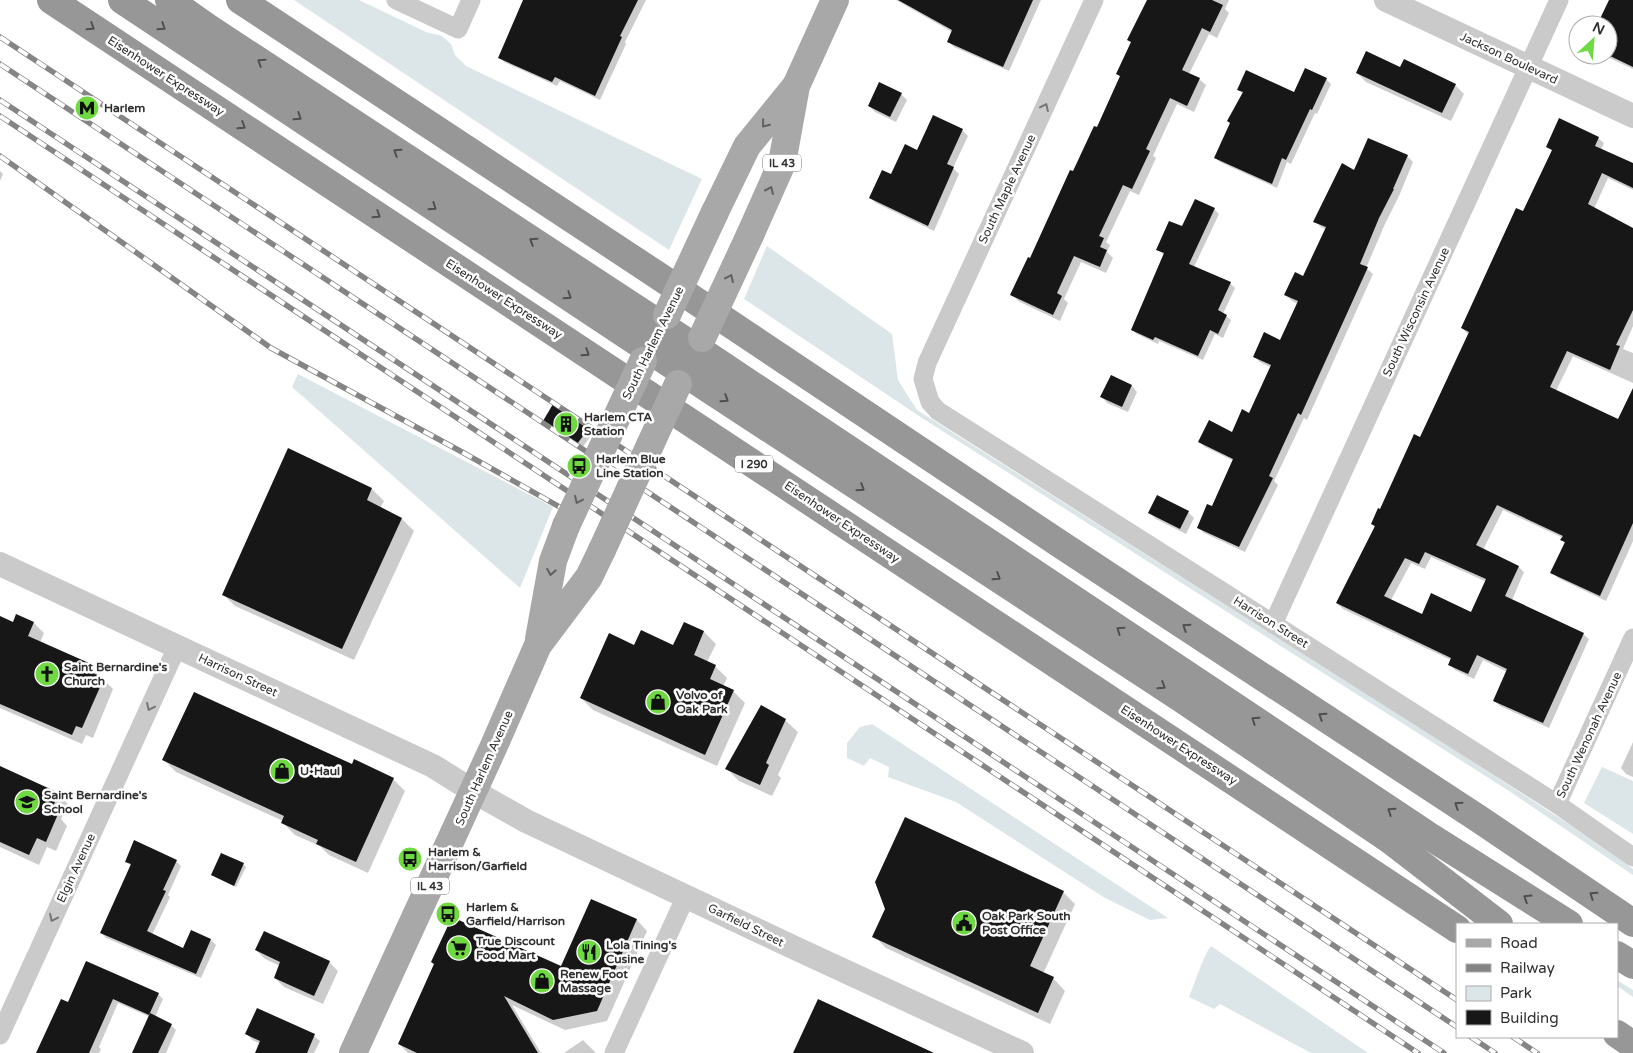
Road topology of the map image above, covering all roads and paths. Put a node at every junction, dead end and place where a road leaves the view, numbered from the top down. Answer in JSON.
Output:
{"nodes":[{"id":1,"x":51,"y":0,"type":"edge"},
{"id":2,"x":122,"y":0,"type":"edge"},
{"id":3,"x":169,"y":0,"type":"edge"},
{"id":4,"x":240,"y":0,"type":"edge"},
{"id":5,"x":396,"y":0,"type":"edge"},
{"id":6,"x":471,"y":0,"type":"edge"},
{"id":7,"x":835,"y":0,"type":"edge"},
{"id":8,"x":1094,"y":0,"type":"edge"},
{"id":9,"x":1386,"y":0,"type":"edge"},
{"id":10,"x":1559,"y":0,"type":"edge"},
{"id":11,"x":1528,"y":68,"type":"junction"},
{"id":12,"x":796,"y":86,"type":"junction"},
{"id":13,"x":1633,"y":116,"type":"edge"},
{"id":14,"x":664,"y":320,"type":"junction"},
{"id":15,"x":699,"y":343,"type":"junction"},
{"id":16,"x":646,"y":355,"type":"junction"},
{"id":17,"x":681,"y":378,"type":"junction"},
{"id":18,"x":923,"y":379,"type":"joint"},
{"id":19,"x":0,"y":564,"type":"edge"},
{"id":20,"x":1273,"y":624,"type":"junction"},
{"id":21,"x":1633,"y":638,"type":"edge"},
{"id":22,"x":538,"y":646,"type":"junction"},
{"id":23,"x":177,"y":647,"type":"junction"},
{"id":24,"x":473,"y":791,"type":"junction"},
{"id":25,"x":1557,"y":804,"type":"junction"},
{"id":26,"x":1633,"y":857,"type":"edge"},
{"id":27,"x":686,"y":896,"type":"junction"},
{"id":28,"x":1498,"y":923,"type":"edge"},
{"id":29,"x":1567,"y":923,"type":"edge"},
{"id":30,"x":1633,"y":923,"type":"edge"},
{"id":31,"x":1456,"y":928,"type":"edge"},
{"id":32,"x":1618,"y":955,"type":"edge"},
{"id":33,"x":1633,"y":965,"type":"edge"},
{"id":34,"x":0,"y":1035,"type":"edge"},
{"id":35,"x":1618,"y":1035,"type":"edge"},
{"id":36,"x":1633,"y":1045,"type":"edge"},
{"id":37,"x":353,"y":1053,"type":"edge"},
{"id":38,"x":614,"y":1053,"type":"edge"},
{"id":39,"x":1022,"y":1053,"type":"edge"}],
"edges":[{"from":1,"to":31,"type":"highway","name":"Eisenhower Expressway","number":"I 290","one_way":true},
{"from":2,"to":16,"type":"highway","one_way":true},
{"from":14,"to":3,"type":"highway","one_way":true},
{"from":30,"to":4,"type":"highway","one_way":true},
{"from":5,"to":6,"type":"street"},
{"from":7,"to":12,"type":"main road","name":"South Harlem Avenue","number":"IL 43"},
{"from":18,"to":8,"type":"street","name":"South Maple Avenue","one_way":true},
{"from":9,"to":11,"type":"street","name":"Jackson Boulevard"},
{"from":10,"to":11,"type":"street","name":"South Wisconsin Avenue"},
{"from":11,"to":13,"type":"street","name":"Jackson Boulevard"},
{"from":11,"to":20,"type":"street","name":"South Wisconsin Avenue"},
{"from":12,"to":14,"type":"main road","name":"South Harlem Avenue","number":"IL 43","one_way":true,"bridge":true},
{"from":15,"to":12,"type":"main road","name":"South Harlem Avenue","number":"IL 43","one_way":true,"bridge":true},
{"from":14,"to":15,"type":"highway"},
{"from":14,"to":16,"type":"main road","name":"South Harlem Avenue","number":"IL 43"},
{"from":15,"to":17,"type":"main road","name":"South Harlem Avenue","number":"IL 43"},
{"from":29,"to":15,"type":"highway","one_way":true},
{"from":16,"to":17,"type":"highway"},
{"from":16,"to":22,"type":"main road","name":"South Harlem Avenue","number":"IL 43","one_way":true,"bridge":true},
{"from":17,"to":22,"type":"main road","name":"South Harlem Avenue","number":"IL 43","bridge":true},
{"from":17,"to":28,"type":"highway","one_way":true},
{"from":18,"to":20,"type":"street","name":"Harrison Street"},
{"from":19,"to":23,"type":"street","name":"Harrison Street"},
{"from":20,"to":25,"type":"street","name":"Harrison Street"},
{"from":21,"to":25,"type":"street","name":"South Wenonah Avenue"},
{"from":22,"to":24,"type":"main road","name":"South Harlem Avenue","number":"IL 43"},
{"from":23,"to":24,"type":"street","name":"Harrison Street"},
{"from":23,"to":34,"type":"street","name":"Elgin Avenue","one_way":true},
{"from":24,"to":27,"type":"street","name":"Garfield Street"},
{"from":24,"to":37,"type":"main road","name":"South Harlem Avenue","number":"IL 43"},
{"from":25,"to":26,"type":"street","name":"Harrison Street"},
{"from":27,"to":38,"type":"street"},
{"from":27,"to":39,"type":"street","name":"Garfield Street"},
{"from":32,"to":33,"type":"highway"},
{"from":35,"to":36,"type":"highway"}]}
